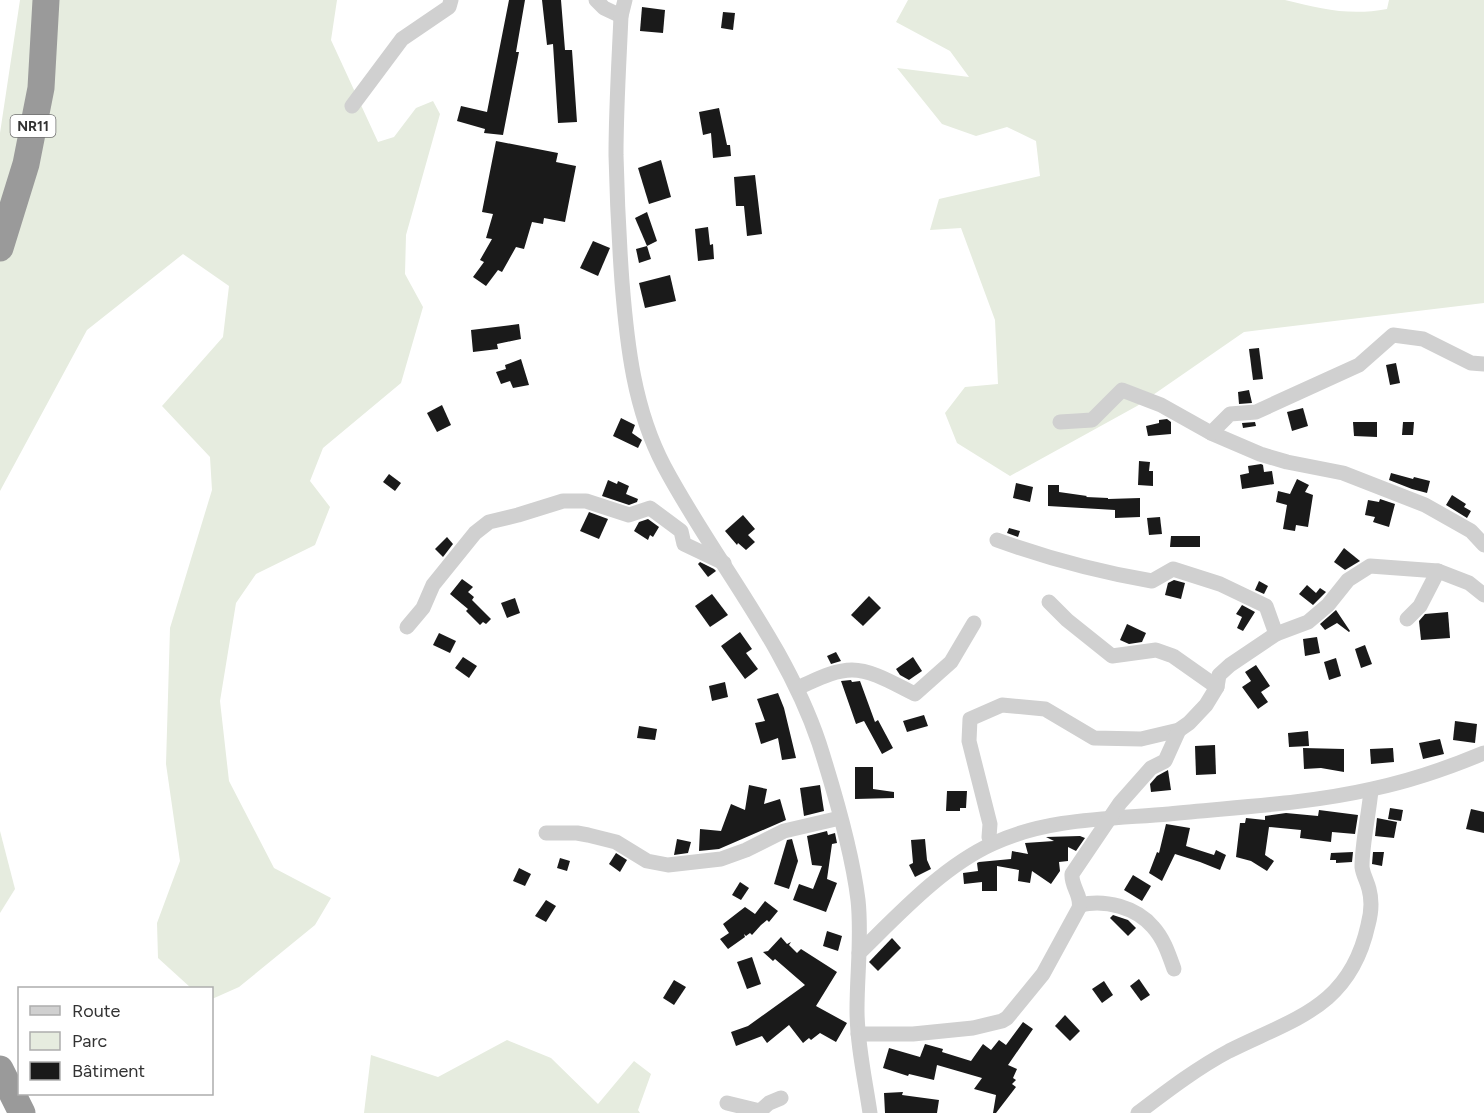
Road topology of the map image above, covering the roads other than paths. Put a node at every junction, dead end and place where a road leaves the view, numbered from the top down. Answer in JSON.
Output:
{"nodes":[{"id":1,"x":46,"y":0,"type":"edge"},
{"id":2,"x":451,"y":0,"type":"edge"},
{"id":3,"x":596,"y":0,"type":"edge"},
{"id":4,"x":625,"y":0,"type":"edge"},
{"id":5,"x":621,"y":16,"type":"junction"},
{"id":6,"x":352,"y":106,"type":"dead end"},
{"id":7,"x":0,"y":248,"type":"edge"},
{"id":8,"x":1484,"y":364,"type":"edge"},
{"id":9,"x":1060,"y":422,"type":"dead end"},
{"id":10,"x":1210,"y":433,"type":"junction"},
{"id":11,"x":997,"y":540,"type":"dead end"},
{"id":12,"x":1484,"y":545,"type":"edge"},
{"id":13,"x":724,"y":562,"type":"junction"},
{"id":14,"x":1438,"y":571,"type":"junction"},
{"id":15,"x":1482,"y":588,"type":"edge"},
{"id":16,"x":1049,"y":602,"type":"dead end"},
{"id":17,"x":1407,"y":619,"type":"dead end"},
{"id":18,"x":974,"y":623,"type":"dead end"},
{"id":19,"x":407,"y":627,"type":"dead end"},
{"id":20,"x":1276,"y":634,"type":"junction"},
{"id":21,"x":1217,"y":687,"type":"junction"},
{"id":22,"x":797,"y":688,"type":"junction"},
{"id":23,"x":1179,"y":730,"type":"junction"},
{"id":24,"x":1484,"y":753,"type":"edge"},
{"id":25,"x":1371,"y":789,"type":"junction"},
{"id":26,"x":840,"y":818,"type":"junction"},
{"id":27,"x":1108,"y":820,"type":"junction"},
{"id":28,"x":546,"y":833,"type":"dead end"},
{"id":29,"x":991,"y":844,"type":"junction"},
{"id":30,"x":1080,"y":904,"type":"junction"},
{"id":31,"x":859,"y":953,"type":"junction"},
{"id":32,"x":1173,"y":969,"type":"dead end"},
{"id":33,"x":858,"y":1034,"type":"junction"},
{"id":34,"x":0,"y":1069,"type":"edge"},
{"id":35,"x":780,"y":1098,"type":"dead end"},
{"id":36,"x":727,"y":1103,"type":"dead end"},
{"id":37,"x":760,"y":1112,"type":"edge"},
{"id":38,"x":22,"y":1113,"type":"edge"},
{"id":39,"x":870,"y":1113,"type":"edge"},
{"id":40,"x":1138,"y":1113,"type":"edge"}],
"edges":[{"from":1,"to":7,"type":"highway","number":"NR11"},
{"from":2,"to":6,"type":"street"},
{"from":3,"to":5,"type":"street"},
{"from":4,"to":5,"type":"street"},
{"from":5,"to":13,"type":"street"},
{"from":8,"to":10,"type":"street"},
{"from":9,"to":10,"type":"street"},
{"from":10,"to":12,"type":"street"},
{"from":11,"to":20,"type":"street"},
{"from":13,"to":19,"type":"street"},
{"from":13,"to":22,"type":"street"},
{"from":14,"to":15,"type":"street"},
{"from":14,"to":17,"type":"street"},
{"from":14,"to":20,"type":"street"},
{"from":16,"to":21,"type":"street"},
{"from":18,"to":22,"type":"street"},
{"from":20,"to":21,"type":"street"},
{"from":21,"to":23,"type":"street"},
{"from":22,"to":26,"type":"street"},
{"from":23,"to":27,"type":"street"},
{"from":23,"to":29,"type":"street"},
{"from":24,"to":25,"type":"street"},
{"from":25,"to":27,"type":"street"},
{"from":25,"to":40,"type":"street"},
{"from":26,"to":28,"type":"street"},
{"from":26,"to":31,"type":"street"},
{"from":27,"to":29,"type":"street"},
{"from":27,"to":30,"type":"street"},
{"from":29,"to":31,"type":"street"},
{"from":30,"to":32,"type":"street"},
{"from":30,"to":33,"type":"street"},
{"from":31,"to":33,"type":"street"},
{"from":33,"to":39,"type":"street"},
{"from":34,"to":38,"type":"highway"},
{"from":35,"to":37,"type":"street"},
{"from":36,"to":37,"type":"street"}]}
